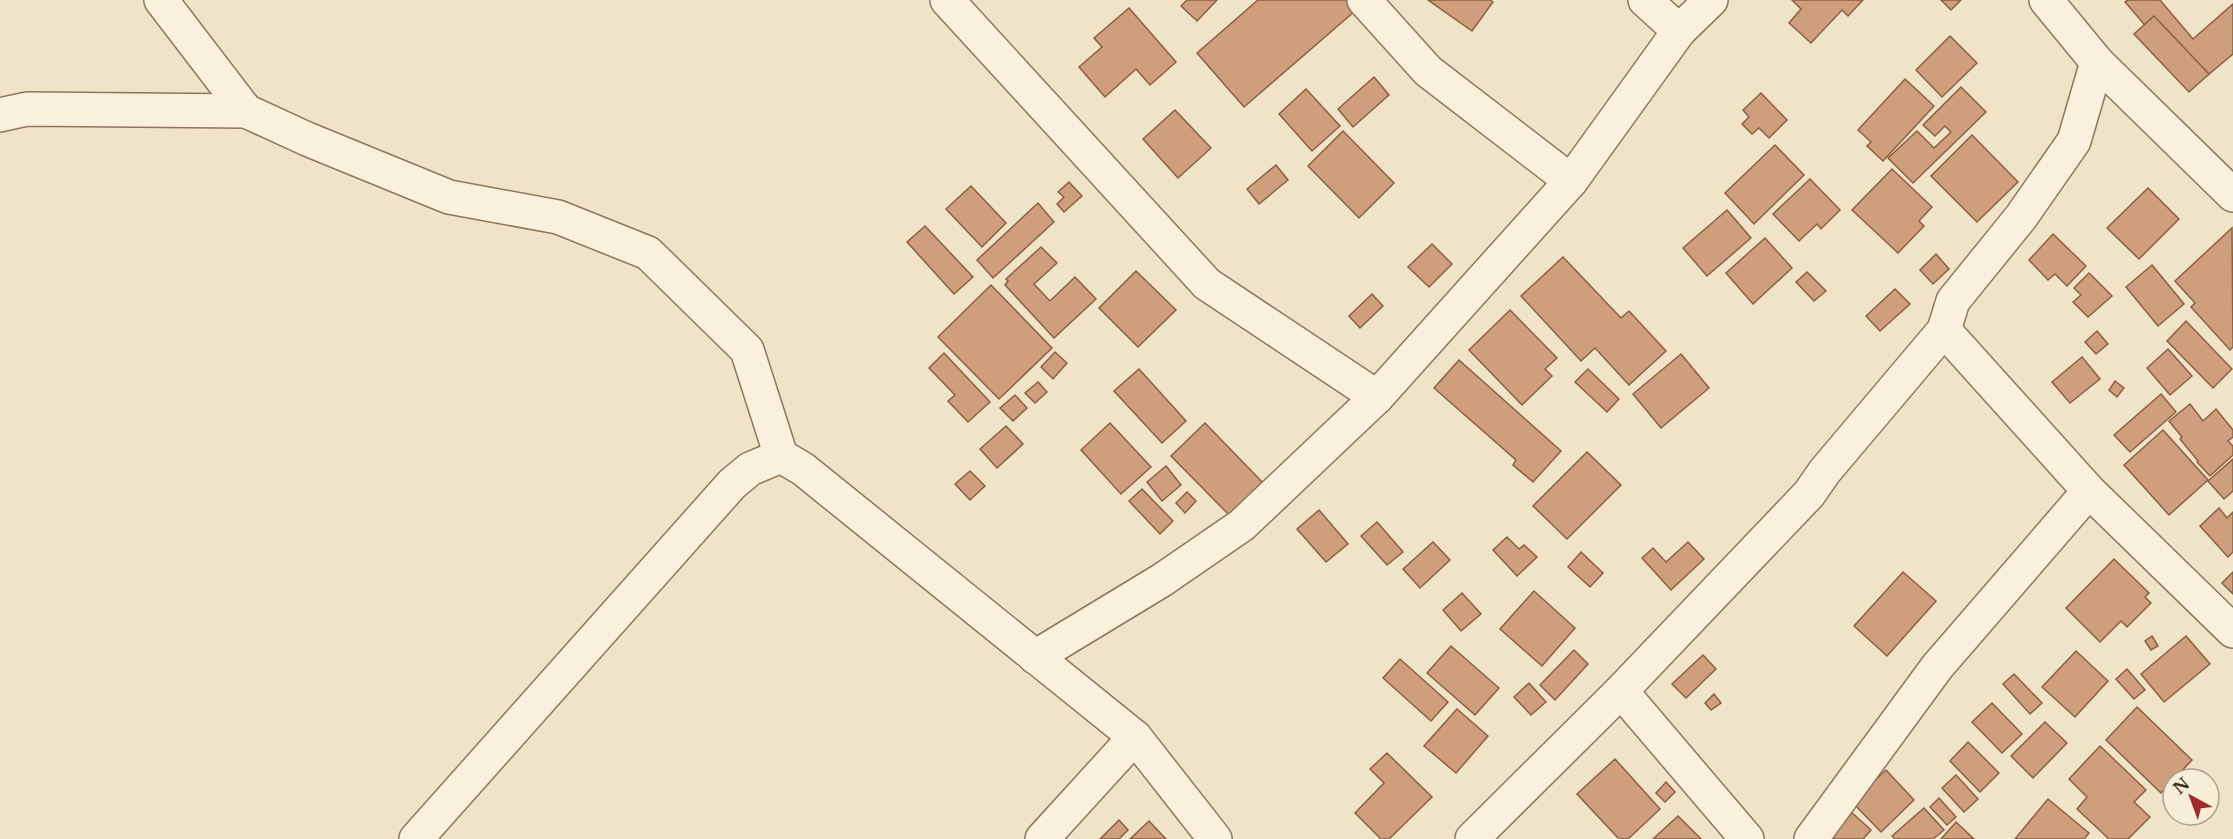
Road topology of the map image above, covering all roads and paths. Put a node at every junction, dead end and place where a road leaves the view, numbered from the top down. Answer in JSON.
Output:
{"nodes":[{"id":1,"x":161,"y":0,"type":"edge"},
{"id":2,"x":947,"y":0,"type":"edge"},
{"id":3,"x":1364,"y":0,"type":"edge"},
{"id":4,"x":1645,"y":0,"type":"edge"},
{"id":5,"x":1711,"y":0,"type":"edge"},
{"id":6,"x":2046,"y":0,"type":"edge"},
{"id":7,"x":1679,"y":31,"type":"junction"},
{"id":8,"x":2097,"y":62,"type":"junction"},
{"id":9,"x":246,"y":111,"type":"junction"},
{"id":10,"x":0,"y":115,"type":"edge"},
{"id":11,"x":1570,"y":181,"type":"junction"},
{"id":12,"x":2233,"y":195,"type":"edge"},
{"id":13,"x":1944,"y":330,"type":"junction"},
{"id":14,"x":1377,"y":397,"type":"junction"},
{"id":15,"x":781,"y":456,"type":"junction"},
{"id":16,"x":2089,"y":491,"type":"junction"},
{"id":17,"x":2233,"y":631,"type":"edge"},
{"id":18,"x":1035,"y":657,"type":"junction"},
{"id":19,"x":1621,"y":691,"type":"junction"},
{"id":20,"x":1135,"y":737,"type":"junction"},
{"id":21,"x":416,"y":839,"type":"edge"},
{"id":22,"x":1042,"y":839,"type":"edge"},
{"id":23,"x":1215,"y":839,"type":"edge"},
{"id":24,"x":1472,"y":839,"type":"edge"},
{"id":25,"x":1747,"y":839,"type":"edge"},
{"id":26,"x":1810,"y":839,"type":"edge"}],
"edges":[{"from":1,"to":9,"type":"street"},
{"from":2,"to":14,"type":"street"},
{"from":3,"to":11,"type":"street"},
{"from":4,"to":7,"type":"street"},
{"from":5,"to":7,"type":"street"},
{"from":6,"to":8,"type":"street"},
{"from":7,"to":11,"type":"street"},
{"from":8,"to":12,"type":"street"},
{"from":8,"to":13,"type":"street"},
{"from":9,"to":10,"type":"street"},
{"from":9,"to":15,"type":"street"},
{"from":11,"to":14,"type":"street"},
{"from":13,"to":16,"type":"street"},
{"from":13,"to":19,"type":"street"},
{"from":14,"to":18,"type":"street"},
{"from":15,"to":18,"type":"street"},
{"from":15,"to":21,"type":"street"},
{"from":16,"to":17,"type":"street"},
{"from":16,"to":26,"type":"street"},
{"from":18,"to":20,"type":"street"},
{"from":19,"to":24,"type":"street"},
{"from":19,"to":25,"type":"street"},
{"from":20,"to":22,"type":"street"},
{"from":20,"to":23,"type":"street"}]}
